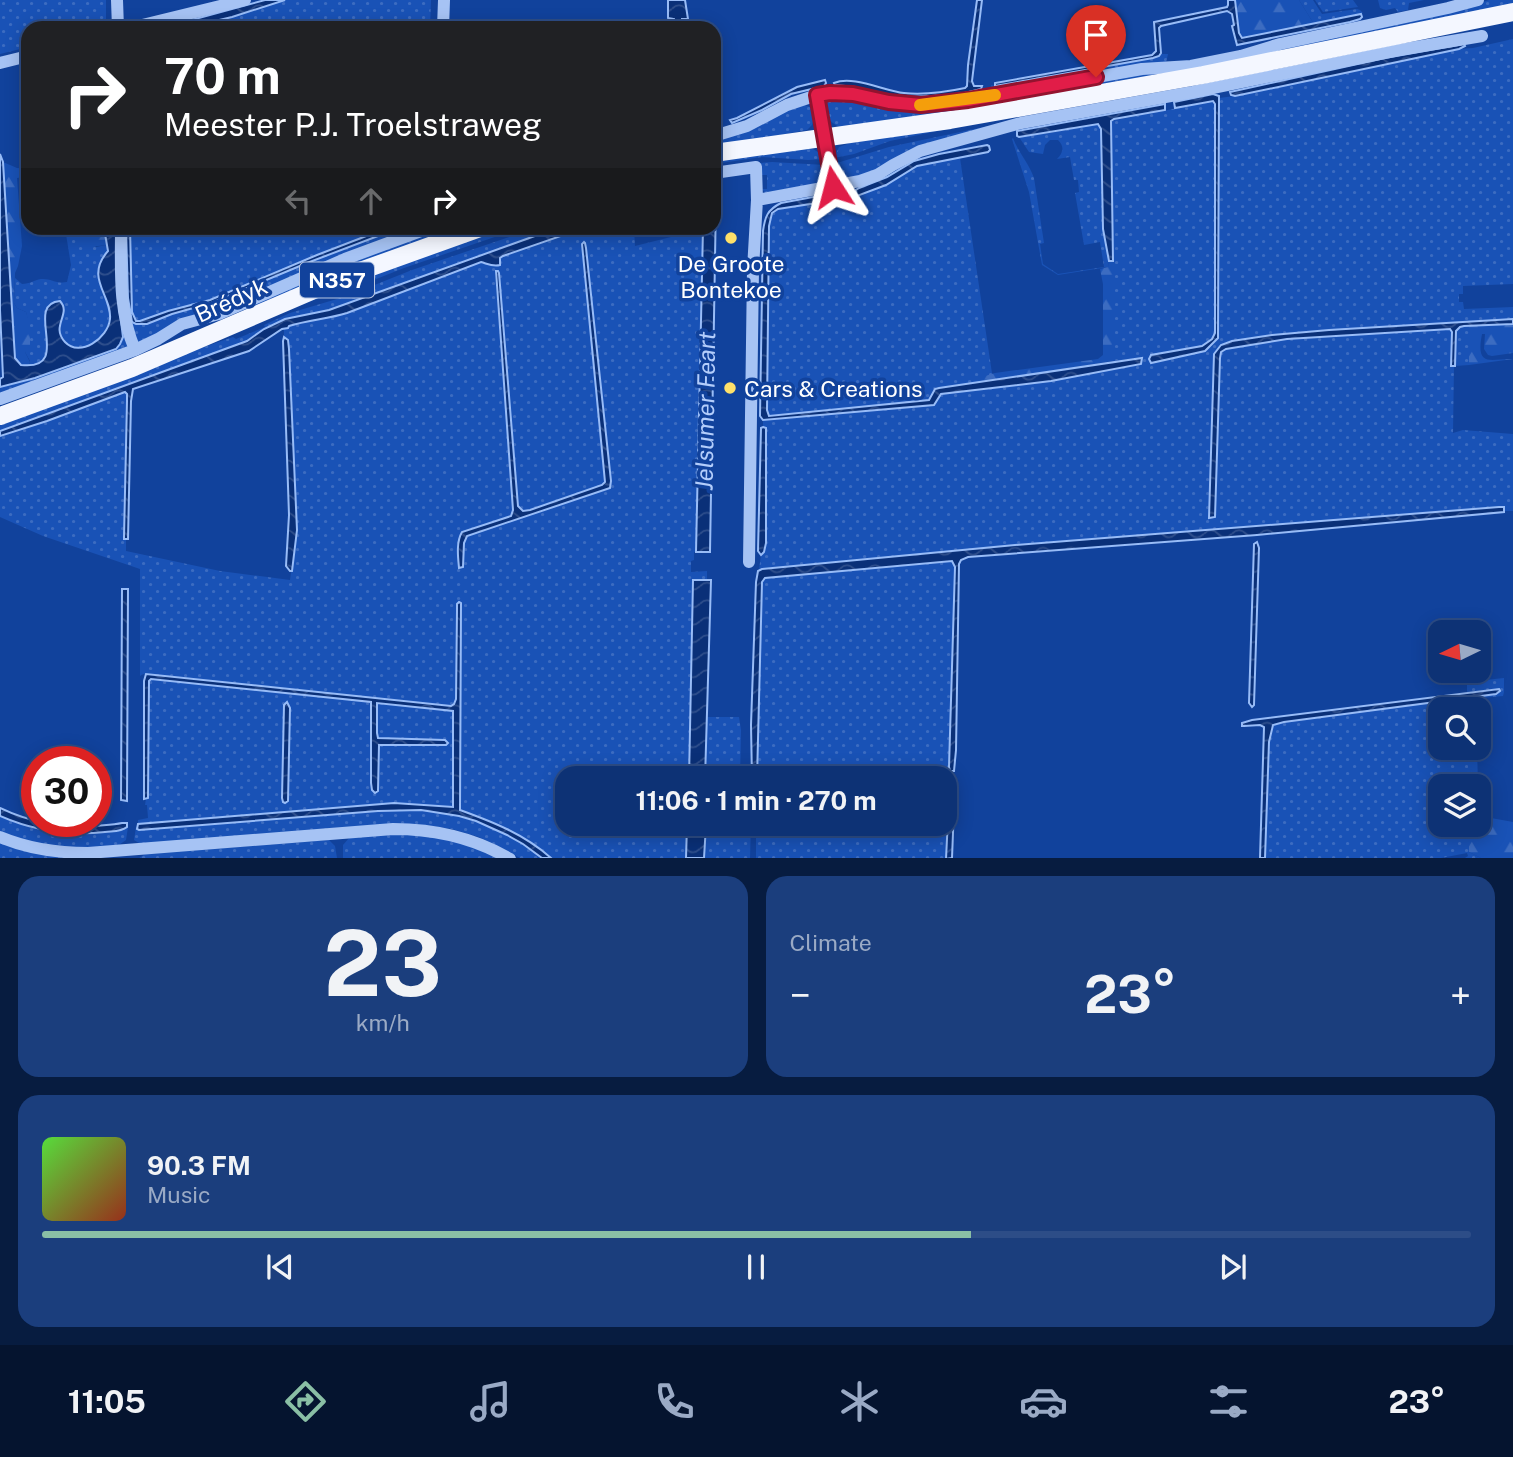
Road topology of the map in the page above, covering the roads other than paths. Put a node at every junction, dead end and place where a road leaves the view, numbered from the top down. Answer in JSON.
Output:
{"nodes":[{"id":1,"x":117,"y":0,"type":"edge"},
{"id":2,"x":246,"y":0,"type":"edge"},
{"id":3,"x":444,"y":0,"type":"edge"},
{"id":4,"x":1478,"y":0,"type":"edge"},
{"id":5,"x":1513,"y":12,"type":"edge"},
{"id":6,"x":118,"y":21,"type":"edge"},
{"id":7,"x":159,"y":21,"type":"edge"},
{"id":8,"x":443,"y":21,"type":"edge"},
{"id":9,"x":1482,"y":36,"type":"dead end"},
{"id":10,"x":21,"y":57,"type":"edge"},
{"id":11,"x":0,"y":63,"type":"edge"},
{"id":12,"x":817,"y":95,"type":"junction"},
{"id":13,"x":721,"y":134,"type":"edge"},
{"id":14,"x":825,"y":137,"type":"junction"},
{"id":15,"x":721,"y":152,"type":"edge"},
{"id":16,"x":721,"y":172,"type":"edge"},
{"id":17,"x":833,"y":187,"type":"junction"},
{"id":18,"x":757,"y":200,"type":"junction"},
{"id":19,"x":121,"y":235,"type":"edge"},
{"id":20,"x":410,"y":235,"type":"edge"},
{"id":21,"x":460,"y":235,"type":"edge"},
{"id":22,"x":135,"y":350,"type":"junction"},
{"id":23,"x":0,"y":399,"type":"edge"},
{"id":24,"x":0,"y":416,"type":"edge"},
{"id":25,"x":749,"y":562,"type":"dead end"},
{"id":26,"x":0,"y":837,"type":"edge"},
{"id":27,"x":508,"y":858,"type":"edge"}],
"edges":[{"from":1,"to":6,"type":"street"},
{"from":2,"to":7,"type":"street"},
{"from":3,"to":8,"type":"street"},
{"from":4,"to":12,"type":"street"},
{"from":5,"to":14,"type":"main road"},
{"from":9,"to":17,"type":"street"},
{"from":10,"to":11,"type":"street"},
{"from":12,"to":13,"type":"street"},
{"from":12,"to":14,"type":"street"},
{"from":14,"to":15,"type":"main road"},
{"from":14,"to":17,"type":"street"},
{"from":16,"to":18,"type":"street"},
{"from":17,"to":18,"type":"street"},
{"from":18,"to":25,"type":"street"},
{"from":19,"to":22,"type":"street"},
{"from":20,"to":22,"type":"street","name":"Brédyk"},
{"from":21,"to":24,"type":"main road","name":"Brédyk","number":"N357"},
{"from":22,"to":23,"type":"street","name":"Brédyk"},
{"from":26,"to":27,"type":"street"}]}
